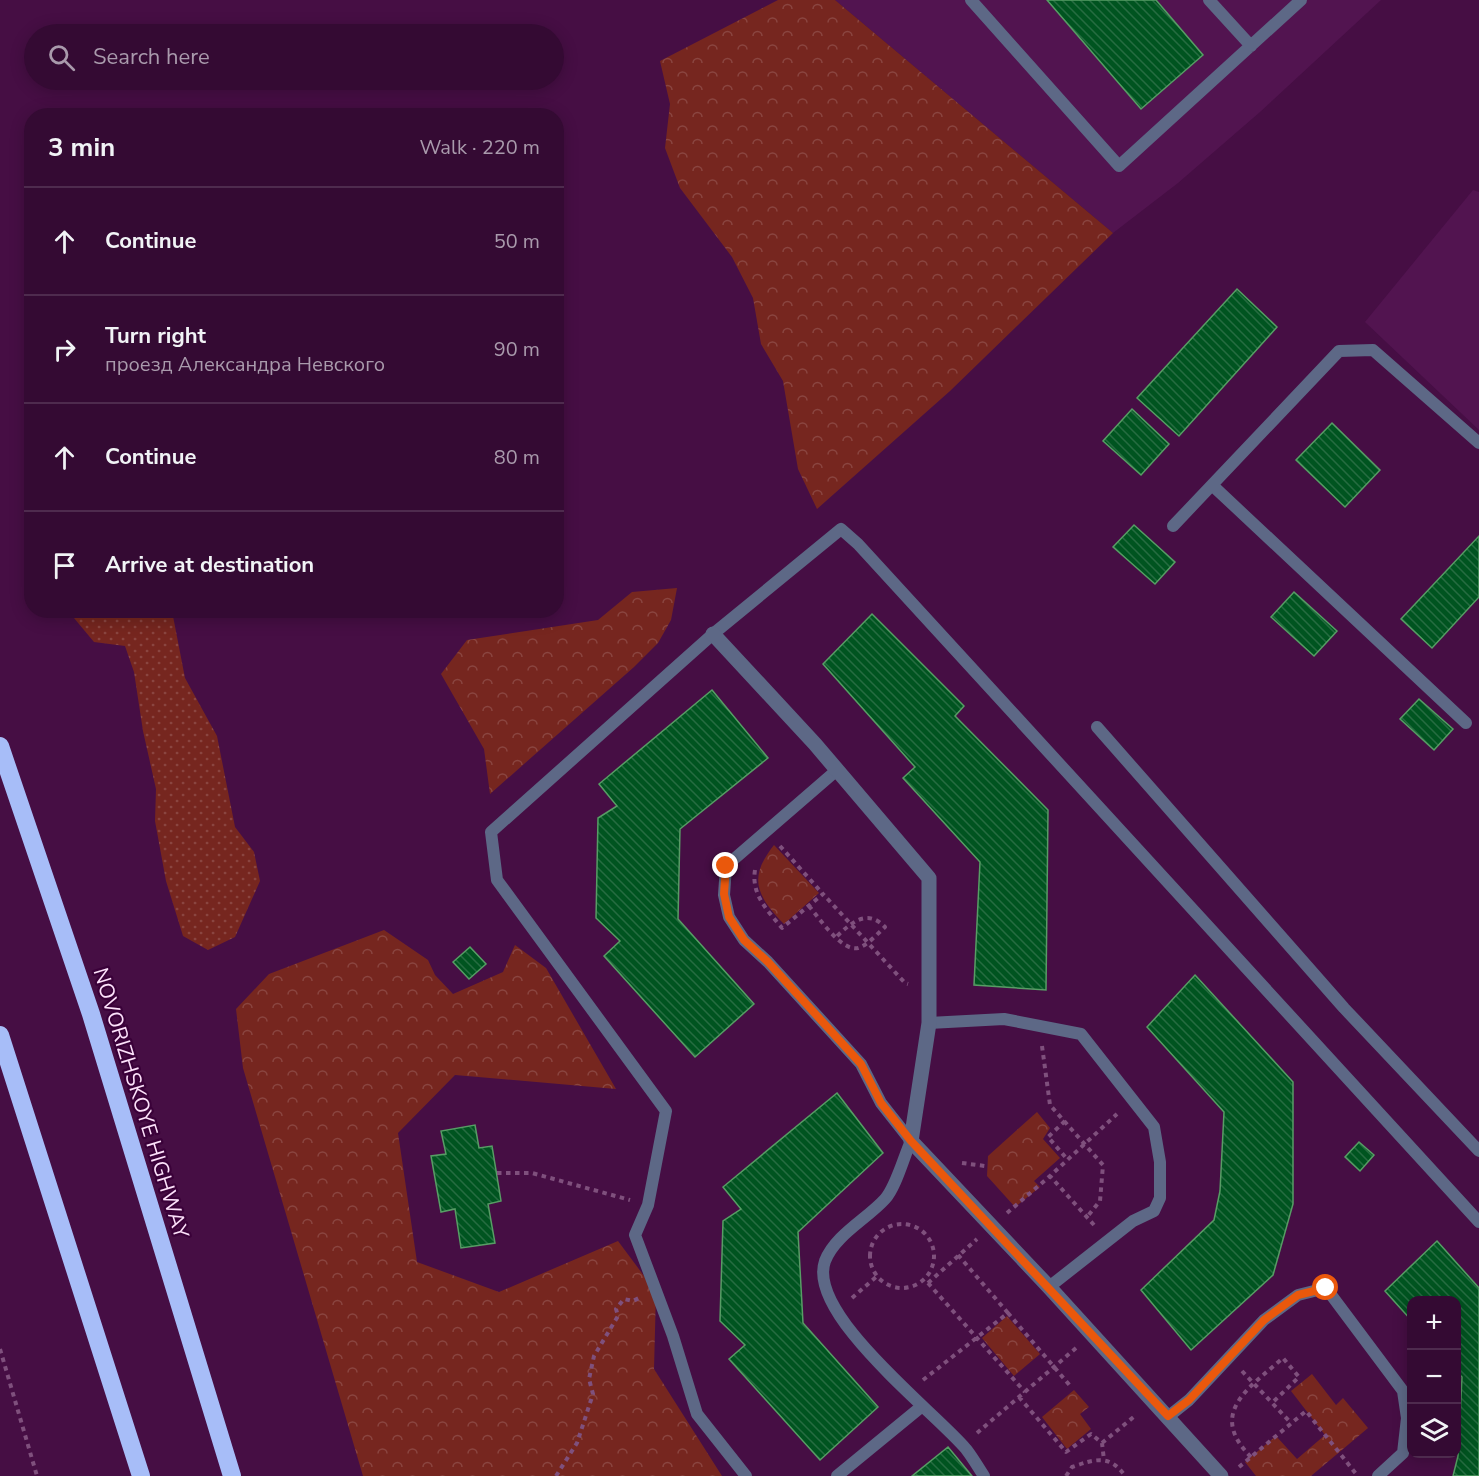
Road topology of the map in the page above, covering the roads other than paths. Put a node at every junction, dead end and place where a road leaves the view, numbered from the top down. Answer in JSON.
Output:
{"nodes":[{"id":1,"x":971,"y":0,"type":"edge"},
{"id":2,"x":1209,"y":0,"type":"edge"},
{"id":3,"x":1301,"y":0,"type":"edge"},
{"id":4,"x":1251,"y":46,"type":"junction"},
{"id":5,"x":1479,"y":443,"type":"edge"},
{"id":6,"x":1212,"y":485,"type":"junction"},
{"id":7,"x":1173,"y":526,"type":"dead end"},
{"id":8,"x":712,"y":634,"type":"junction"},
{"id":9,"x":1466,"y":723,"type":"dead end"},
{"id":10,"x":1097,"y":727,"type":"dead end"},
{"id":11,"x":0,"y":746,"type":"edge"},
{"id":12,"x":837,"y":770,"type":"junction"},
{"id":13,"x":929,"y":1023,"type":"junction"},
{"id":14,"x":0,"y":1035,"type":"edge"},
{"id":15,"x":911,"y":1141,"type":"junction"},
{"id":16,"x":1479,"y":1151,"type":"edge"},
{"id":17,"x":1479,"y":1222,"type":"edge"},
{"id":18,"x":1049,"y":1287,"type":"junction"},
{"id":19,"x":921,"y":1407,"type":"junction"},
{"id":20,"x":1168,"y":1416,"type":"junction"},
{"id":21,"x":141,"y":1476,"type":"edge"},
{"id":22,"x":232,"y":1476,"type":"edge"},
{"id":23,"x":746,"y":1476,"type":"edge"},
{"id":24,"x":837,"y":1476,"type":"edge"},
{"id":25,"x":984,"y":1476,"type":"edge"},
{"id":26,"x":1221,"y":1476,"type":"edge"},
{"id":27,"x":1378,"y":1476,"type":"edge"}],
"edges":[{"from":1,"to":4,"type":"lane"},
{"from":2,"to":4,"type":"lane"},
{"from":3,"to":4,"type":"lane"},
{"from":5,"to":6,"type":"lane"},
{"from":6,"to":7,"type":"lane"},
{"from":6,"to":9,"type":"lane"},
{"from":8,"to":12,"type":"street"},
{"from":8,"to":17,"type":"lane"},
{"from":8,"to":23,"type":"lane"},
{"from":10,"to":16,"type":"lane"},
{"from":11,"to":22,"type":"highway","name":"NOVORIZHSKOYE HIGHWAY"},
{"from":12,"to":13,"type":"street"},
{"from":12,"to":15,"type":"lane"},
{"from":13,"to":15,"type":"street"},
{"from":13,"to":18,"type":"lane"},
{"from":14,"to":21,"type":"highway"},
{"from":15,"to":18,"type":"street"},
{"from":15,"to":19,"type":"lane"},
{"from":18,"to":20,"type":"street"},
{"from":19,"to":24,"type":"lane"},
{"from":19,"to":25,"type":"lane"},
{"from":20,"to":26,"type":"street"},
{"from":20,"to":27,"type":"lane"}]}
